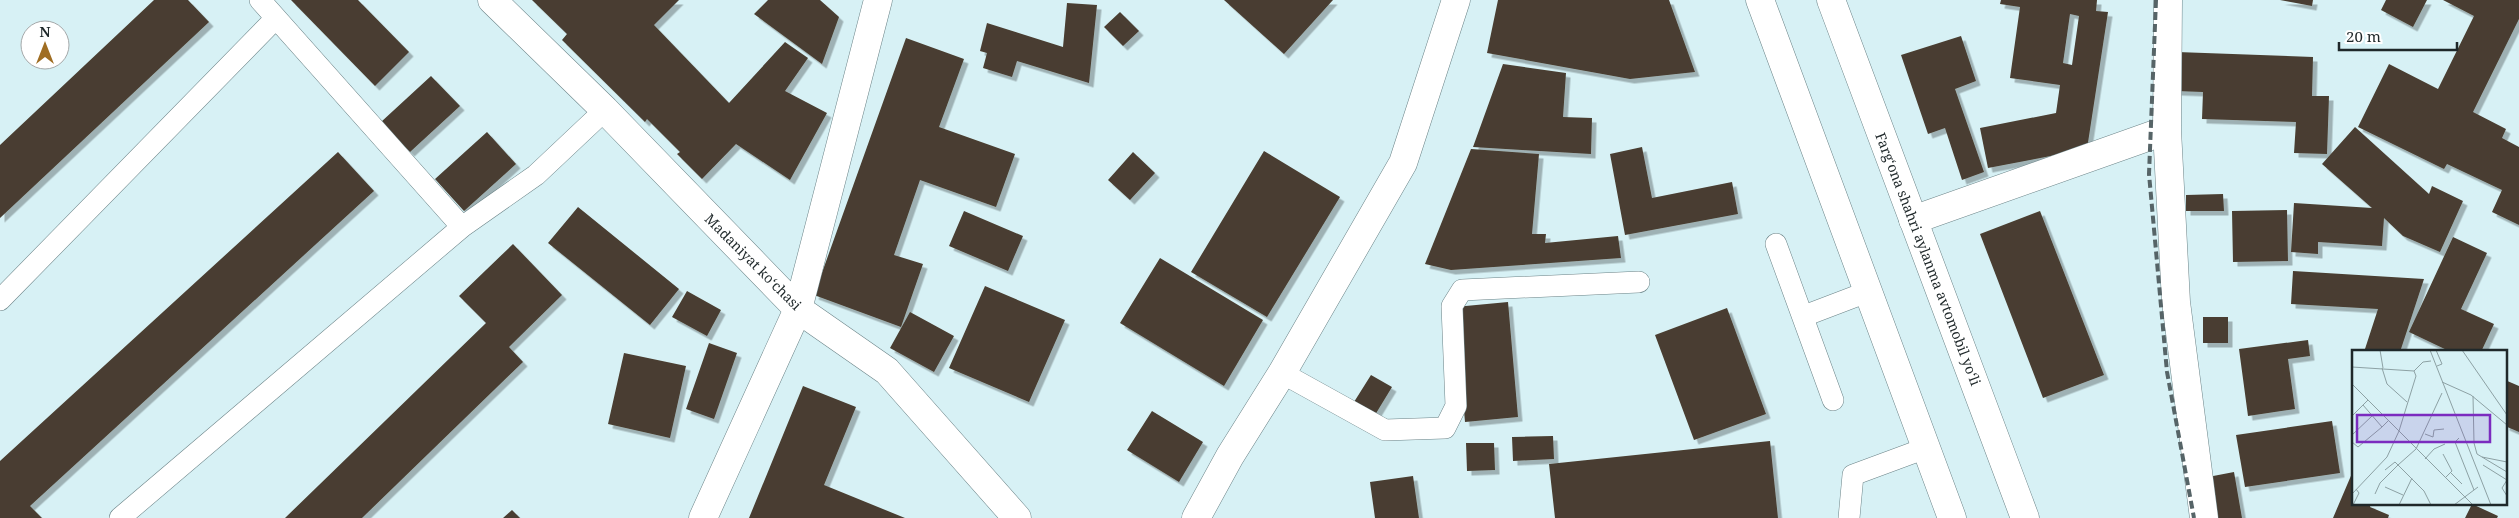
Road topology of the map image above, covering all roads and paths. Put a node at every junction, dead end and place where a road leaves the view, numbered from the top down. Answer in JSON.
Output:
{"nodes":[{"id":1,"x":260,"y":0,"type":"edge"},
{"id":2,"x":492,"y":0,"type":"edge"},
{"id":3,"x":878,"y":0,"type":"edge"},
{"id":4,"x":1456,"y":0,"type":"edge"},
{"id":5,"x":1760,"y":0,"type":"edge"},
{"id":6,"x":1831,"y":0,"type":"edge"},
{"id":7,"x":2168,"y":0,"type":"edge"},
{"id":8,"x":276,"y":18,"type":"junction"},
{"id":9,"x":605,"y":110,"type":"junction"},
{"id":10,"x":2166,"y":130,"type":"junction"},
{"id":11,"x":1913,"y":220,"type":"junction"},
{"id":12,"x":462,"y":228,"type":"junction"},
{"id":13,"x":1776,"y":244,"type":"dead end"},
{"id":14,"x":1639,"y":282,"type":"dead end"},
{"id":15,"x":1867,"y":292,"type":"junction"},
{"id":16,"x":0,"y":300,"type":"edge"},
{"id":17,"x":798,"y":309,"type":"junction"},
{"id":18,"x":1804,"y":316,"type":"junction"},
{"id":19,"x":1282,"y":373,"type":"junction"},
{"id":20,"x":1833,"y":400,"type":"dead end"},
{"id":21,"x":1926,"y":448,"type":"junction"},
{"id":22,"x":120,"y":518,"type":"edge"},
{"id":23,"x":703,"y":518,"type":"edge"},
{"id":24,"x":1017,"y":518,"type":"edge"},
{"id":25,"x":1196,"y":518,"type":"edge"},
{"id":26,"x":1849,"y":518,"type":"edge"},
{"id":27,"x":1952,"y":518,"type":"edge"},
{"id":28,"x":2025,"y":518,"type":"edge"},
{"id":29,"x":2204,"y":518,"type":"edge"}],
"edges":[{"from":1,"to":8,"type":"lane"},
{"from":2,"to":9,"type":"main road","name":"Madaniyat koʻchasi"},
{"from":3,"to":17,"type":"main road"},
{"from":4,"to":19,"type":"main road"},
{"from":5,"to":15,"type":"main road"},
{"from":6,"to":11,"type":"main road","name":"Fargʻona shahri aylanma avtomobil yoʻli"},
{"from":7,"to":10,"type":"main road"},
{"from":8,"to":12,"type":"lane"},
{"from":8,"to":16,"type":"lane"},
{"from":9,"to":12,"type":"lane"},
{"from":9,"to":17,"type":"main road","name":"Madaniyat koʻchasi"},
{"from":10,"to":11,"type":"main road"},
{"from":10,"to":29,"type":"main road"},
{"from":11,"to":28,"type":"main road","name":"Fargʻona shahri aylanma avtomobil yoʻli"},
{"from":12,"to":22,"type":"lane"},
{"from":13,"to":18,"type":"lane"},
{"from":14,"to":19,"type":"lane"},
{"from":15,"to":18,"type":"lane"},
{"from":15,"to":21,"type":"main road"},
{"from":17,"to":23,"type":"main road"},
{"from":17,"to":24,"type":"main road","name":"Madaniyat koʻchasi"},
{"from":18,"to":20,"type":"lane"},
{"from":19,"to":25,"type":"main road"},
{"from":21,"to":26,"type":"lane"},
{"from":21,"to":27,"type":"main road"}]}
